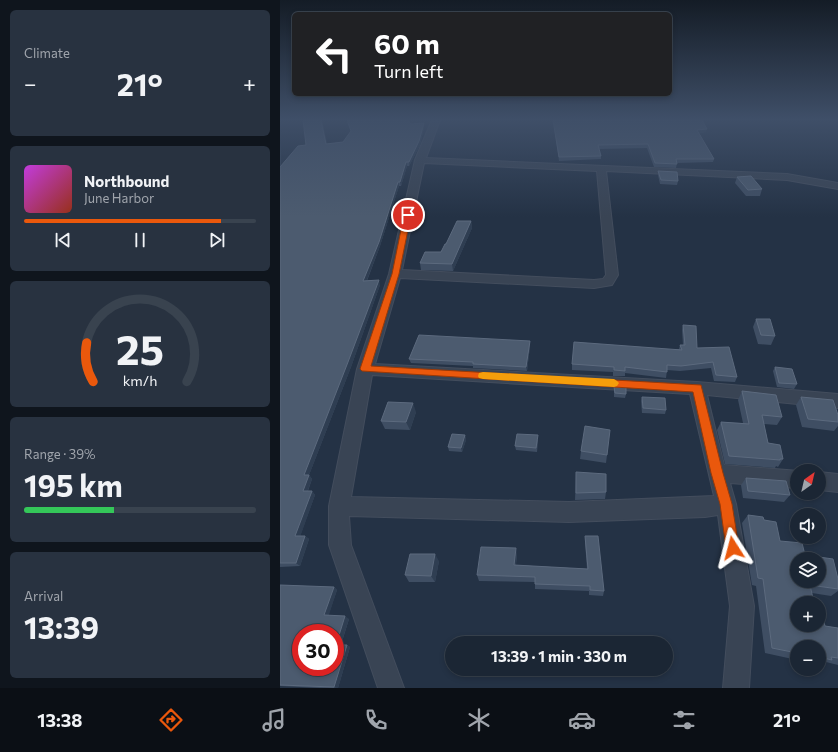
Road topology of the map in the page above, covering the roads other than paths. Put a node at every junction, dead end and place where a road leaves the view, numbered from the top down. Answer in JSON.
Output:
{"nodes":[{"id":1,"x":423,"y":152,"type":"edge"},
{"id":2,"x":420,"y":160,"type":"junction"},
{"id":3,"x":601,"y":168,"type":"junction"},
{"id":4,"x":838,"y":186,"type":"edge"},
{"id":5,"x":395,"y":274,"type":"junction"},
{"id":6,"x":365,"y":369,"type":"junction"},
{"id":7,"x":697,"y":388,"type":"junction"},
{"id":8,"x":838,"y":401,"type":"edge"},
{"id":9,"x":717,"y":473,"type":"junction"},
{"id":10,"x":790,"y":478,"type":"edge"},
{"id":11,"x":826,"y":481,"type":"edge"},
{"id":12,"x":838,"y":482,"type":"edge"},
{"id":13,"x":726,"y":504,"type":"junction"},
{"id":14,"x":339,"y":506,"type":"junction"},
{"id":15,"x":391,"y":688,"type":"edge"},
{"id":16,"x":736,"y":688,"type":"edge"}],
"edges":[{"from":1,"to":2,"type":"street"},
{"from":2,"to":3,"type":"street"},
{"from":2,"to":5,"type":"street"},
{"from":3,"to":4,"type":"street"},
{"from":3,"to":5,"type":"street"},
{"from":5,"to":6,"type":"street"},
{"from":6,"to":7,"type":"street"},
{"from":6,"to":14,"type":"street"},
{"from":7,"to":8,"type":"street"},
{"from":7,"to":9,"type":"street"},
{"from":9,"to":10,"type":"street"},
{"from":9,"to":13,"type":"street"},
{"from":11,"to":12,"type":"street"},
{"from":13,"to":14,"type":"street"},
{"from":13,"to":16,"type":"street"},
{"from":14,"to":15,"type":"street"}]}
